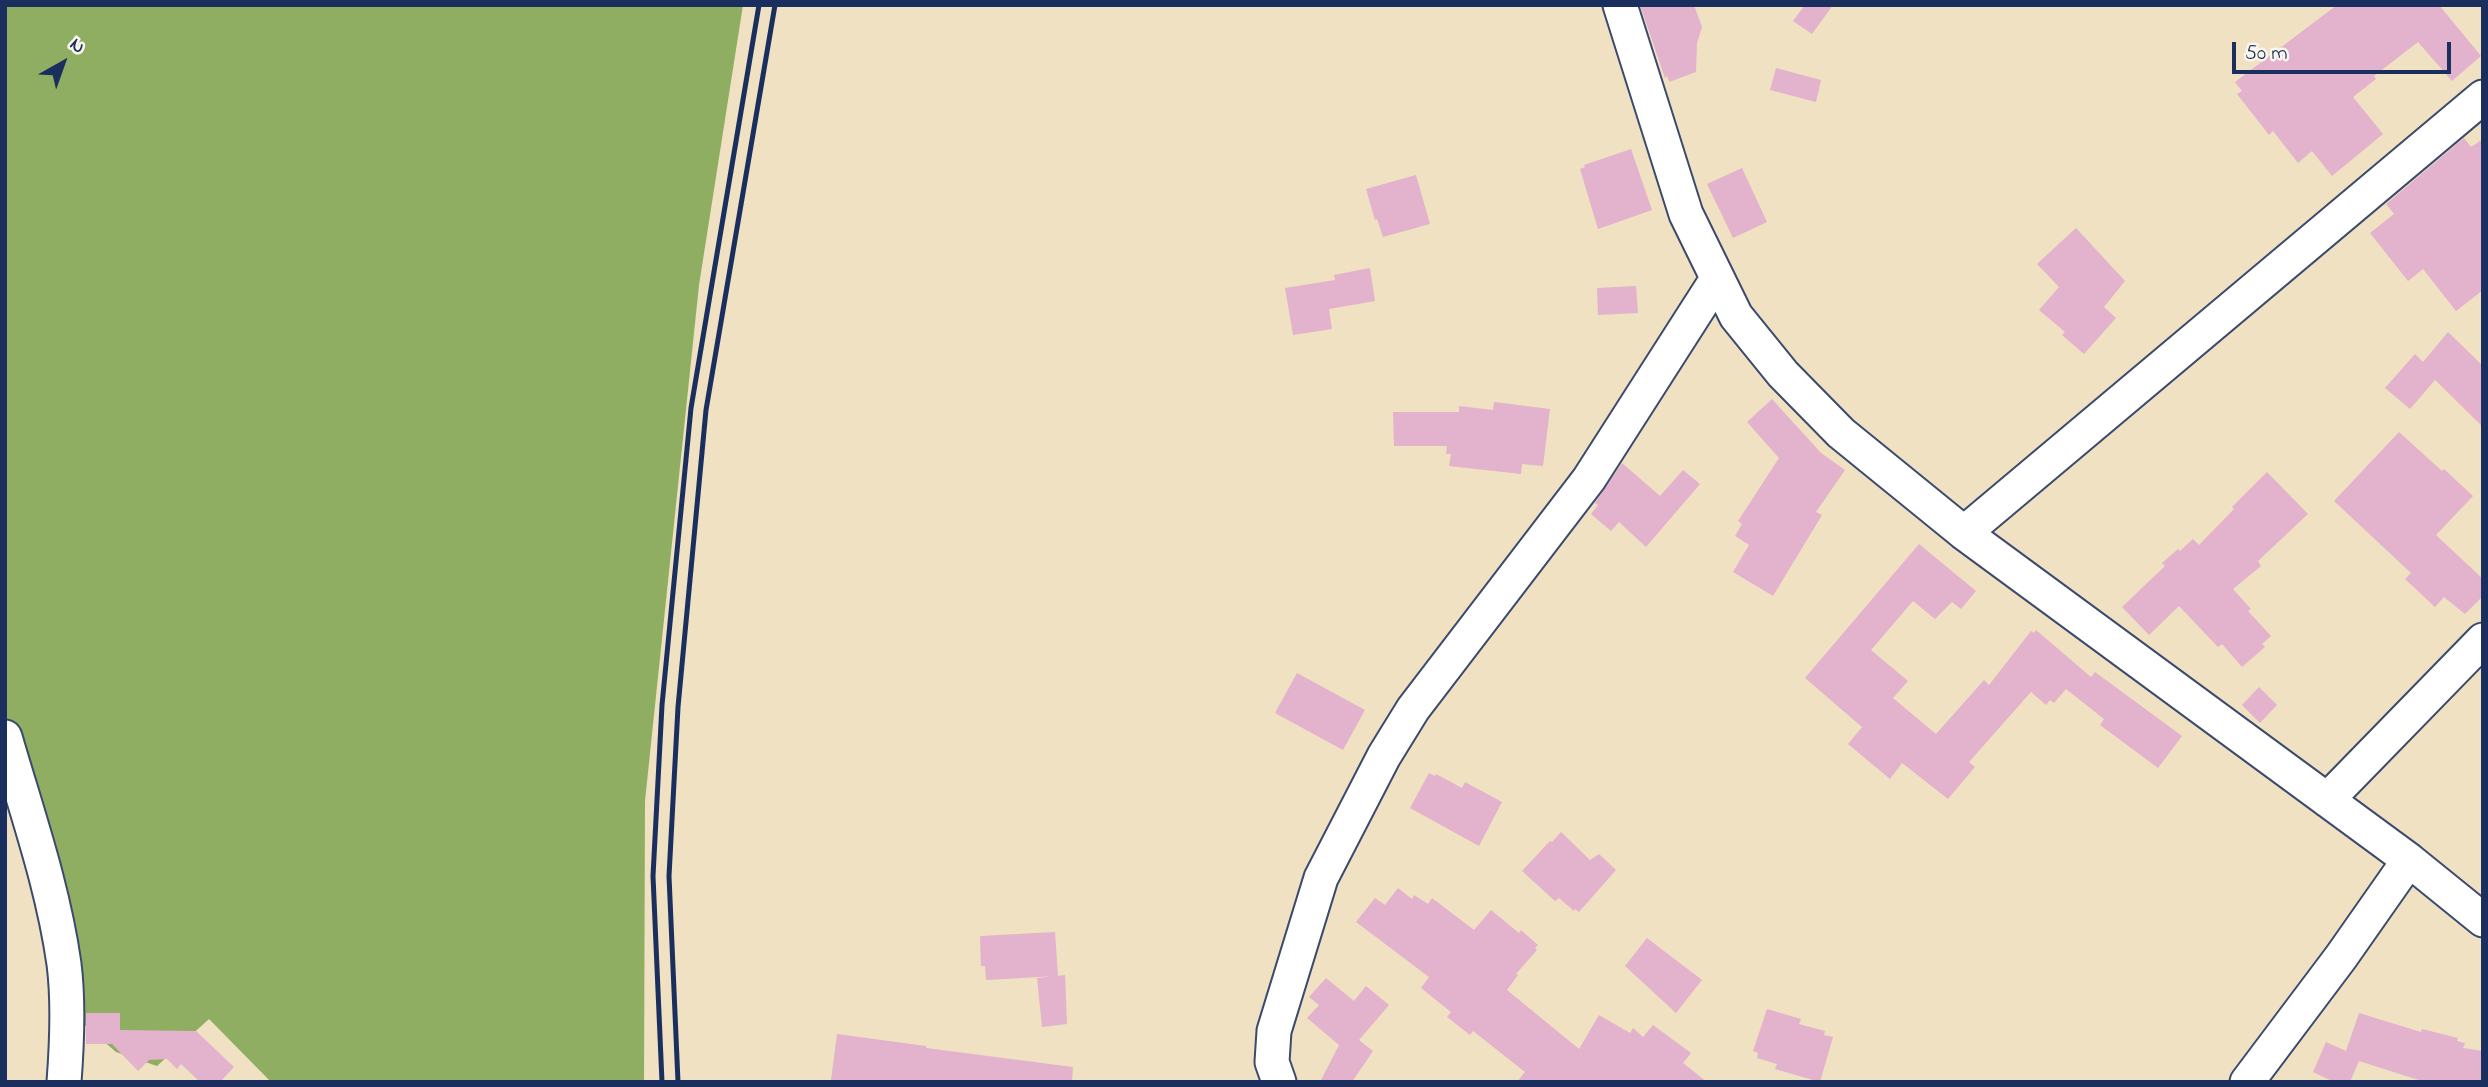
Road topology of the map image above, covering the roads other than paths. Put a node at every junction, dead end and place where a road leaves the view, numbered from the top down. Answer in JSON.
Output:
{"nodes":[{"id":1,"x":1620,"y":5,"type":"edge"},
{"id":2,"x":2483,"y":97,"type":"edge"},
{"id":3,"x":1717,"y":279,"type":"junction"},
{"id":4,"x":1964,"y":533,"type":"junction"},
{"id":5,"x":2483,"y":640,"type":"edge"},
{"id":6,"x":5,"y":737,"type":"edge"},
{"id":7,"x":2327,"y":800,"type":"junction"},
{"id":8,"x":2409,"y":860,"type":"junction"},
{"id":9,"x":2483,"y":920,"type":"edge"},
{"id":10,"x":64,"y":1082,"type":"edge"},
{"id":11,"x":1279,"y":1082,"type":"edge"},
{"id":12,"x":2247,"y":1082,"type":"edge"}],
"edges":[{"from":1,"to":3,"type":"street"},
{"from":2,"to":4,"type":"street"},
{"from":3,"to":4,"type":"street"},
{"from":3,"to":11,"type":"street"},
{"from":4,"to":7,"type":"street"},
{"from":5,"to":7,"type":"street"},
{"from":6,"to":10,"type":"street"},
{"from":7,"to":8,"type":"street"},
{"from":8,"to":9,"type":"street"},
{"from":8,"to":12,"type":"street"}]}
